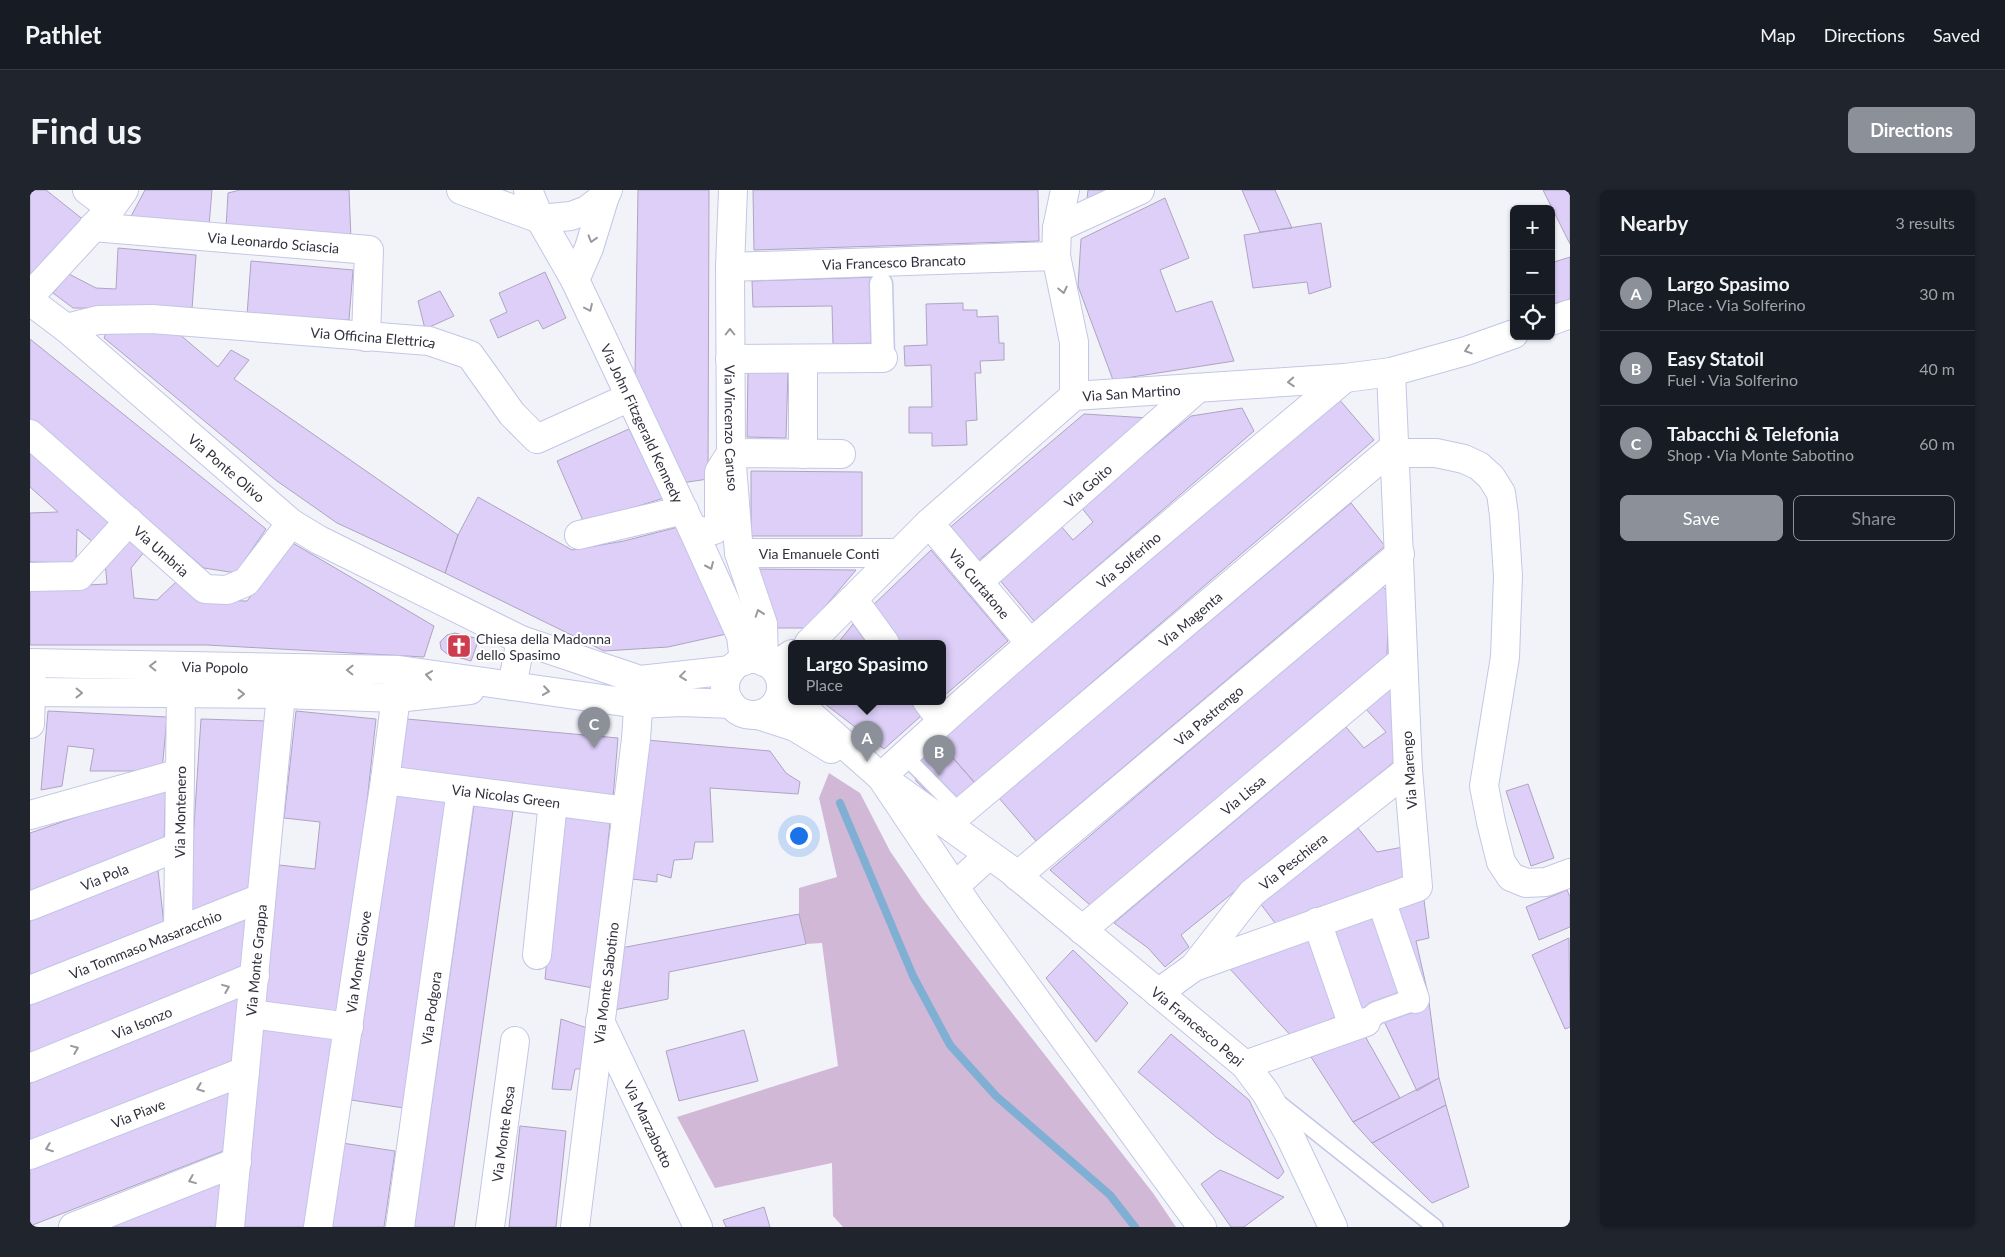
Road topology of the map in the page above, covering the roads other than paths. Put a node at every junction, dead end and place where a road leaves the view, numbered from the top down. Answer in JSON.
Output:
{"nodes":[{"id":1,"x":87,"y":190,"type":"edge"},
{"id":2,"x":461,"y":190,"type":"edge"},
{"id":3,"x":528,"y":190,"type":"edge"},
{"id":4,"x":733,"y":190,"type":"edge"},
{"id":5,"x":1065,"y":190,"type":"edge"},
{"id":6,"x":1140,"y":190,"type":"edge"},
{"id":7,"x":606,"y":193,"type":"edge"},
{"id":8,"x":109,"y":209,"type":"edge"},
{"id":9,"x":540,"y":219,"type":"junction"},
{"id":10,"x":1057,"y":228,"type":"junction"},
{"id":11,"x":1056,"y":256,"type":"junction"},
{"id":12,"x":730,"y":267,"type":"junction"},
{"id":13,"x":575,"y":280,"type":"junction"},
{"id":14,"x":882,"y":284,"type":"dead end"},
{"id":15,"x":30,"y":296,"type":"edge"},
{"id":16,"x":30,"y":300,"type":"edge"},
{"id":17,"x":1570,"y":314,"type":"edge"},
{"id":18,"x":1555,"y":320,"type":"edge"},
{"id":19,"x":66,"y":328,"type":"junction"},
{"id":20,"x":1510,"y":335,"type":"edge"},
{"id":21,"x":366,"y":337,"type":"junction"},
{"id":22,"x":883,"y":358,"type":"joint"},
{"id":23,"x":730,"y":359,"type":"junction"},
{"id":24,"x":803,"y":359,"type":"junction"},
{"id":25,"x":1391,"y":372,"type":"junction"},
{"id":26,"x":1345,"y":378,"type":"junction"},
{"id":27,"x":1197,"y":389,"type":"junction"},
{"id":28,"x":630,"y":396,"type":"junction"},
{"id":29,"x":1074,"y":396,"type":"junction"},
{"id":30,"x":30,"y":434,"type":"edge"},
{"id":31,"x":1395,"y":450,"type":"junction"},
{"id":32,"x":731,"y":453,"type":"junction"},
{"id":33,"x":802,"y":454,"type":"junction"},
{"id":34,"x":841,"y":454,"type":"dead end"},
{"id":35,"x":688,"y":519,"type":"junction"},
{"id":36,"x":129,"y":521,"type":"junction"},
{"id":37,"x":291,"y":523,"type":"junction"},
{"id":38,"x":929,"y":523,"type":"junction"},
{"id":39,"x":579,"y":535,"type":"dead end"},
{"id":40,"x":739,"y":553,"type":"junction"},
{"id":41,"x":899,"y":553,"type":"junction"},
{"id":42,"x":1400,"y":554,"type":"junction"},
{"id":43,"x":30,"y":577,"type":"edge"},
{"id":44,"x":978,"y":582,"type":"junction"},
{"id":45,"x":853,"y":600,"type":"junction"},
{"id":46,"x":521,"y":640,"type":"junction"},
{"id":47,"x":810,"y":640,"type":"edge"},
{"id":48,"x":883,"y":640,"type":"edge"},
{"id":49,"x":1030,"y":643,"type":"junction"},
{"id":50,"x":788,"y":660,"type":"edge"},
{"id":51,"x":1402,"y":661,"type":"junction"},
{"id":52,"x":31,"y":663,"type":"edge"},
{"id":53,"x":399,"y":670,"type":"junction"},
{"id":54,"x":777,"y":670,"type":"edge"},
{"id":55,"x":788,"y":681,"type":"edge"},
{"id":56,"x":512,"y":686,"type":"junction"},
{"id":57,"x":30,"y":692,"type":"edge"},
{"id":58,"x":639,"y":692,"type":"junction"},
{"id":59,"x":181,"y":694,"type":"junction"},
{"id":60,"x":281,"y":694,"type":"junction"},
{"id":61,"x":397,"y":698,"type":"junction"},
{"id":62,"x":946,"y":702,"type":"edge"},
{"id":63,"x":731,"y":704,"type":"junction"},
{"id":64,"x":811,"y":705,"type":"edge"},
{"id":65,"x":934,"y":710,"type":"edge"},
{"id":66,"x":758,"y":715,"type":"junction"},
{"id":67,"x":30,"y":724,"type":"edge"},
{"id":68,"x":910,"y":750,"type":"junction"},
{"id":69,"x":1408,"y":770,"type":"junction"},
{"id":70,"x":180,"y":773,"type":"junction"},
{"id":71,"x":881,"y":777,"type":"junction"},
{"id":72,"x":385,"y":780,"type":"junction"},
{"id":73,"x":461,"y":790,"type":"junction"},
{"id":74,"x":553,"y":802,"type":"junction"},
{"id":75,"x":627,"y":811,"type":"junction"},
{"id":76,"x":30,"y":815,"type":"edge"},
{"id":77,"x":954,"y":819,"type":"junction"},
{"id":78,"x":178,"y":847,"type":"junction"},
{"id":79,"x":1005,"y":866,"type":"junction"},
{"id":80,"x":1570,"y":873,"type":"edge"},
{"id":81,"x":955,"y":886,"type":"junction"},
{"id":82,"x":261,"y":898,"type":"junction"},
{"id":83,"x":1382,"y":900,"type":"junction"},
{"id":84,"x":30,"y":906,"type":"edge"},
{"id":85,"x":1317,"y":922,"type":"junction"},
{"id":86,"x":1082,"y":930,"type":"junction"},
{"id":87,"x":178,"y":931,"type":"junction"},
{"id":88,"x":537,"y":955,"type":"dead end"},
{"id":89,"x":1194,"y":967,"type":"junction"},
{"id":90,"x":255,"y":976,"type":"junction"},
{"id":91,"x":30,"y":990,"type":"edge"},
{"id":92,"x":1158,"y":993,"type":"junction"},
{"id":93,"x":1415,"y":999,"type":"joint"},
{"id":94,"x":251,"y":1014,"type":"junction"},
{"id":95,"x":600,"y":1021,"type":"junction"},
{"id":96,"x":1360,"y":1024,"type":"junction"},
{"id":97,"x":349,"y":1027,"type":"junction"},
{"id":98,"x":515,"y":1042,"type":"dead end"},
{"id":99,"x":1245,"y":1065,"type":"junction"},
{"id":100,"x":30,"y":1068,"type":"edge"},
{"id":101,"x":246,"y":1070,"type":"junction"},
{"id":102,"x":1266,"y":1093,"type":"junction"},
{"id":103,"x":30,"y":1155,"type":"edge"},
{"id":104,"x":237,"y":1162,"type":"junction"},
{"id":105,"x":73,"y":1227,"type":"edge"},
{"id":106,"x":230,"y":1227,"type":"edge"},
{"id":107,"x":318,"y":1227,"type":"edge"},
{"id":108,"x":400,"y":1227,"type":"edge"},
{"id":109,"x":490,"y":1227,"type":"edge"},
{"id":110,"x":575,"y":1227,"type":"edge"},
{"id":111,"x":698,"y":1227,"type":"edge"},
{"id":112,"x":1202,"y":1227,"type":"edge"},
{"id":113,"x":1333,"y":1227,"type":"edge"},
{"id":114,"x":1435,"y":1227,"type":"edge"}],
"edges":[{"from":1,"to":8,"type":"street"},
{"from":2,"to":9,"type":"street"},
{"from":3,"to":9,"type":"street","name":"Via John Fitzgerald Kennedy"},
{"from":4,"to":12,"type":"street","name":"Via Vincenzo Caruso"},
{"from":5,"to":10,"type":"street"},
{"from":6,"to":10,"type":"street"},
{"from":7,"to":9,"type":"street"},
{"from":7,"to":13,"type":"street","one_way":true},
{"from":8,"to":15,"type":"street"},
{"from":8,"to":21,"type":"street","name":"Via Leonardo Sciascia"},
{"from":9,"to":13,"type":"street","name":"Via John Fitzgerald Kennedy"},
{"from":10,"to":11,"type":"street"},
{"from":11,"to":12,"type":"street","name":"Via Francesco Brancato"},
{"from":11,"to":29,"type":"street","one_way":true},
{"from":23,"to":12,"type":"street","name":"Via Vincenzo Caruso","one_way":true},
{"from":13,"to":28,"type":"street","name":"Via John Fitzgerald Kennedy","one_way":true},
{"from":14,"to":22,"type":"street"},
{"from":16,"to":19,"type":"street","name":"Via Ponte Olivo"},
{"from":17,"to":18,"type":"street"},
{"from":19,"to":21,"type":"street","name":"Via Officina Elettrica"},
{"from":19,"to":37,"type":"street","name":"Via Ponte Olivo"},
{"from":20,"to":25,"type":"street","name":"Via San Martino","one_way":true},
{"from":21,"to":28,"type":"street","name":"Via Officina Elettrica"},
{"from":22,"to":24,"type":"street"},
{"from":23,"to":24,"type":"street"},
{"from":23,"to":32,"type":"street","name":"Via Vincenzo Caruso"},
{"from":24,"to":33,"type":"street"},
{"from":25,"to":26,"type":"street","name":"Via San Martino"},
{"from":25,"to":31,"type":"street","name":"Via Marengo"},
{"from":26,"to":27,"type":"street","name":"Via San Martino","one_way":true},
{"from":26,"to":49,"type":"street","name":"Via Solferino"},
{"from":27,"to":29,"type":"street","name":"Via San Martino"},
{"from":27,"to":44,"type":"street","name":"Via Goito"},
{"from":28,"to":35,"type":"street","name":"Via John Fitzgerald Kennedy"},
{"from":29,"to":38,"type":"street","name":"Via San Martino"},
{"from":30,"to":36,"type":"street","name":"Via Umbria"},
{"from":31,"to":42,"type":"street","name":"Via Marengo"},
{"from":31,"to":77,"type":"street","name":"Via Magenta"},
{"from":31,"to":80,"type":"street"},
{"from":32,"to":33,"type":"street"},
{"from":32,"to":35,"type":"street"},
{"from":32,"to":40,"type":"street","name":"Via Vincenzo Caruso"},
{"from":33,"to":34,"type":"street"},
{"from":35,"to":39,"type":"street"},
{"from":35,"to":54,"type":"street","name":"Via John Fitzgerald Kennedy","one_way":true},
{"from":36,"to":37,"type":"street","name":"Via Umbria"},
{"from":36,"to":43,"type":"street"},
{"from":37,"to":46,"type":"street","name":"Via Ponte Olivo"},
{"from":38,"to":41,"type":"street","name":"Via San Martino"},
{"from":38,"to":44,"type":"street","name":"Via Curtatone"},
{"from":40,"to":41,"type":"street","name":"Via Emanuele Conti"},
{"from":54,"to":40,"type":"street","name":"Via Vincenzo Caruso","one_way":true},
{"from":41,"to":45,"type":"street","name":"Via San Martino"},
{"from":42,"to":51,"type":"street","name":"Via Marengo"},
{"from":42,"to":79,"type":"street","name":"Via Pastrengo"},
{"from":44,"to":49,"type":"street","name":"Via Curtatone"},
{"from":45,"to":47,"type":"street","name":"Via San Martino"},
{"from":45,"to":48,"type":"street"},
{"from":46,"to":56,"type":"street"},
{"from":46,"to":58,"type":"street","name":"Via Ponte Olivo"},
{"from":49,"to":62,"type":"street","name":"Via Solferino"},
{"from":50,"to":54,"type":"street","name":"Via San Martino"},
{"from":51,"to":69,"type":"street","name":"Via Marengo"},
{"from":51,"to":86,"type":"street","name":"Via Lissa"},
{"from":53,"to":52,"type":"street","name":"Via Popolo","one_way":true},
{"from":52,"to":57,"type":"street"},
{"from":56,"to":53,"type":"street","name":"Via Popolo","one_way":true},
{"from":53,"to":61,"type":"street","name":"Via Monte Giove"},
{"from":54,"to":55,"type":"street"},
{"from":54,"to":58,"type":"street","one_way":true},
{"from":54,"to":63,"type":"street"},
{"from":54,"to":66,"type":"street"},
{"from":56,"to":58,"type":"street","one_way":true},
{"from":56,"to":61,"type":"street","name":"Via Popolo"},
{"from":57,"to":59,"type":"street","name":"Via Popolo","one_way":true},
{"from":57,"to":67,"type":"street"},
{"from":58,"to":63,"type":"street"},
{"from":58,"to":75,"type":"street","name":"Via Monte Sabotino"},
{"from":59,"to":60,"type":"street","name":"Via Popolo","one_way":true},
{"from":59,"to":70,"type":"street","name":"Via Montenero"},
{"from":60,"to":61,"type":"street","name":"Via Popolo"},
{"from":60,"to":82,"type":"street","name":"Via Monte Grappa"},
{"from":61,"to":72,"type":"street","name":"Via Monte Giove"},
{"from":63,"to":66,"type":"street"},
{"from":64,"to":71,"type":"street"},
{"from":65,"to":68,"type":"street","name":"Via Solferino"},
{"from":66,"to":71,"type":"street"},
{"from":68,"to":71,"type":"street","name":"Via Solferino"},
{"from":68,"to":77,"type":"lane"},
{"from":69,"to":83,"type":"street","name":"Via Marengo"},
{"from":69,"to":89,"type":"street","name":"Via Peschiera"},
{"from":70,"to":76,"type":"street"},
{"from":70,"to":78,"type":"street","name":"Via Montenero"},
{"from":71,"to":77,"type":"street","name":"Via Francesco Pepi"},
{"from":71,"to":81,"type":"street"},
{"from":72,"to":73,"type":"street","name":"Via Nicolas Green"},
{"from":72,"to":97,"type":"street","name":"Via Monte Giove"},
{"from":73,"to":74,"type":"street","name":"Via Nicolas Green"},
{"from":73,"to":108,"type":"street","name":"Via Podgora"},
{"from":74,"to":75,"type":"street","name":"Via Nicolas Green"},
{"from":74,"to":88,"type":"street"},
{"from":75,"to":95,"type":"street","name":"Via Monte Sabotino"},
{"from":77,"to":79,"type":"street","name":"Via Francesco Pepi"},
{"from":78,"to":84,"type":"street","name":"Via Pola"},
{"from":78,"to":87,"type":"street","name":"Via Montenero"},
{"from":79,"to":81,"type":"street","name":"Via Pastrengo"},
{"from":79,"to":86,"type":"street","name":"Via Francesco Pepi"},
{"from":81,"to":112,"type":"street"},
{"from":82,"to":87,"type":"street","name":"Via Tommaso Masaracchio"},
{"from":82,"to":90,"type":"street","name":"Via Monte Grappa"},
{"from":83,"to":85,"type":"street","name":"Via Marengo"},
{"from":83,"to":93,"type":"street"},
{"from":85,"to":89,"type":"street","name":"Via Marengo"},
{"from":85,"to":96,"type":"street"},
{"from":86,"to":92,"type":"street","name":"Via Francesco Pepi"},
{"from":87,"to":91,"type":"street","name":"Via Tommaso Masaracchio"},
{"from":89,"to":92,"type":"street","name":"Via Marengo"},
{"from":90,"to":94,"type":"street","name":"Via Monte Grappa"},
{"from":100,"to":90,"type":"street","name":"Via Isonzo","one_way":true},
{"from":92,"to":99,"type":"street","name":"Via Francesco Pepi"},
{"from":93,"to":96,"type":"street"},
{"from":94,"to":97,"type":"street"},
{"from":94,"to":101,"type":"street","name":"Via Monte Grappa"},
{"from":95,"to":110,"type":"street","name":"Via Monte Sabotino"},
{"from":95,"to":111,"type":"street","name":"Via Marzabotto"},
{"from":96,"to":99,"type":"street"},
{"from":97,"to":107,"type":"street","name":"Via Monte Giove"},
{"from":98,"to":109,"type":"street","name":"Via Monte Rosa"},
{"from":99,"to":102,"type":"street","name":"Via Francesco Pepi"},
{"from":101,"to":103,"type":"street","name":"Via Piave","one_way":true},
{"from":101,"to":104,"type":"street","name":"Via Monte Grappa"},
{"from":102,"to":113,"type":"street","name":"Via Francesco Pepi"},
{"from":102,"to":114,"type":"lane"},
{"from":104,"to":105,"type":"street","one_way":true},
{"from":104,"to":106,"type":"street","name":"Via Monte Grappa"}]}
